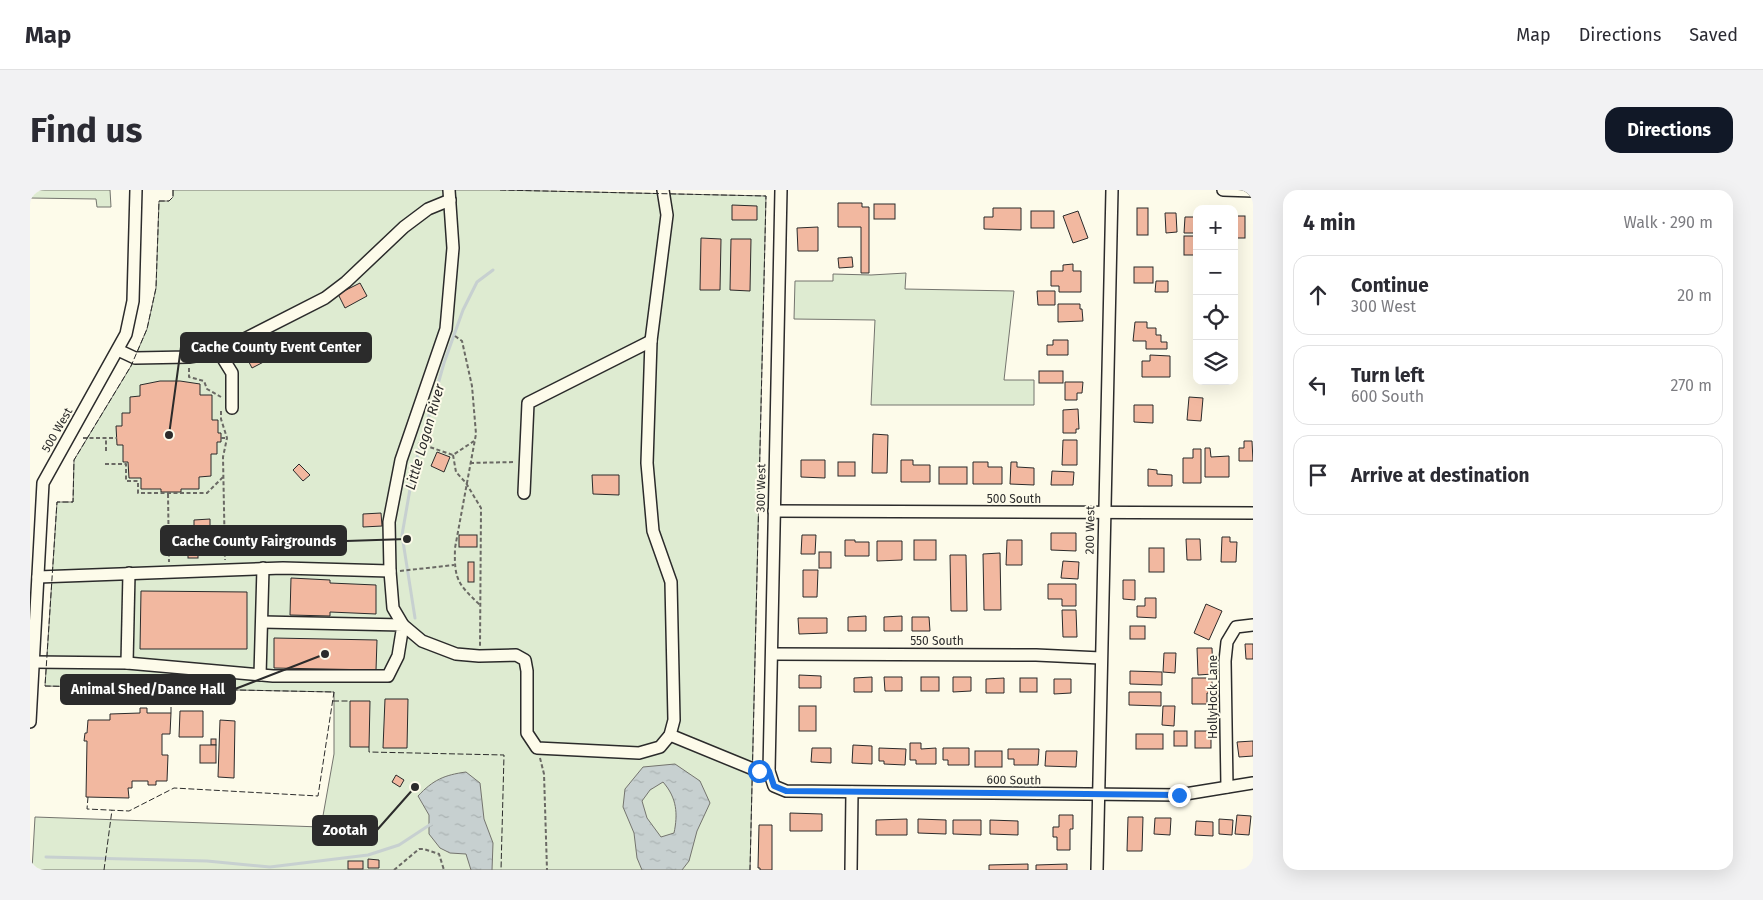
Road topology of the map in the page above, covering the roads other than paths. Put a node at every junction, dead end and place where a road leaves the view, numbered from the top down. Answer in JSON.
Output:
{"nodes":[{"id":1,"x":136,"y":190,"type":"edge"},
{"id":2,"x":663,"y":190,"type":"edge"},
{"id":3,"x":780,"y":190,"type":"edge"},
{"id":4,"x":1112,"y":190,"type":"edge"},
{"id":5,"x":1222,"y":190,"type":"edge"},
{"id":6,"x":1253,"y":190,"type":"edge"},
{"id":7,"x":449,"y":195,"type":"edge"},
{"id":8,"x":651,"y":341,"type":"junction"},
{"id":9,"x":118,"y":350,"type":"junction"},
{"id":10,"x":219,"y":352,"type":"junction"},
{"id":11,"x":232,"y":408,"type":"dead end"},
{"id":12,"x":43,"y":483,"type":"junction"},
{"id":13,"x":30,"y":484,"type":"edge"},
{"id":14,"x":524,"y":492,"type":"dead end"},
{"id":15,"x":774,"y":511,"type":"junction"},
{"id":16,"x":1105,"y":513,"type":"junction"},
{"id":17,"x":1253,"y":513,"type":"edge"},
{"id":18,"x":264,"y":568,"type":"junction"},
{"id":19,"x":394,"y":571,"type":"junction"},
{"id":20,"x":129,"y":573,"type":"junction"},
{"id":21,"x":38,"y":577,"type":"junction"},
{"id":22,"x":262,"y":622,"type":"junction"},
{"id":23,"x":403,"y":625,"type":"junction"},
{"id":24,"x":1253,"y":625,"type":"edge"},
{"id":25,"x":772,"y":654,"type":"junction"},
{"id":26,"x":1101,"y":658,"type":"junction"},
{"id":27,"x":33,"y":662,"type":"junction"},
{"id":28,"x":127,"y":664,"type":"junction"},
{"id":29,"x":260,"y":675,"type":"junction"},
{"id":30,"x":30,"y":722,"type":"edge"},
{"id":31,"x":670,"y":735,"type":"junction"},
{"id":32,"x":769,"y":771,"type":"junction"},
{"id":33,"x":1253,"y":783,"type":"edge"},
{"id":34,"x":774,"y":786,"type":"joint"},
{"id":35,"x":1228,"y":787,"type":"junction"},
{"id":36,"x":852,"y":792,"type":"junction"},
{"id":37,"x":1098,"y":794,"type":"junction"},
{"id":38,"x":851,"y":870,"type":"edge"},
{"id":39,"x":1096,"y":870,"type":"edge"}],
"edges":[{"from":1,"to":9,"type":"street","name":"500 West"},
{"from":2,"to":8,"type":"street"},
{"from":3,"to":15,"type":"street","name":"300 West"},
{"from":4,"to":16,"type":"street","name":"200 West"},
{"from":5,"to":6,"type":"street"},
{"from":7,"to":10,"type":"street"},
{"from":7,"to":19,"type":"street"},
{"from":8,"to":14,"type":"street"},
{"from":8,"to":31,"type":"street"},
{"from":9,"to":10,"type":"street"},
{"from":9,"to":12,"type":"street","name":"500 West"},
{"from":10,"to":11,"type":"street"},
{"from":12,"to":13,"type":"street"},
{"from":12,"to":21,"type":"street","name":"500 West"},
{"from":15,"to":16,"type":"street","name":"500 South"},
{"from":15,"to":25,"type":"street","name":"300 West"},
{"from":16,"to":17,"type":"street","name":"500 South"},
{"from":16,"to":26,"type":"street","name":"200 West"},
{"from":18,"to":19,"type":"street"},
{"from":18,"to":20,"type":"street"},
{"from":18,"to":22,"type":"street"},
{"from":19,"to":23,"type":"street"},
{"from":20,"to":21,"type":"street"},
{"from":20,"to":28,"type":"street"},
{"from":21,"to":27,"type":"street","name":"500 West"},
{"from":22,"to":23,"type":"street"},
{"from":22,"to":29,"type":"street"},
{"from":23,"to":29,"type":"street"},
{"from":23,"to":31,"type":"street"},
{"from":24,"to":35,"type":"street","name":"HollyHock Lane"},
{"from":25,"to":26,"type":"street","name":"550 South"},
{"from":25,"to":32,"type":"street","name":"300 West"},
{"from":26,"to":37,"type":"street","name":"200 West"},
{"from":27,"to":28,"type":"street"},
{"from":27,"to":30,"type":"street","name":"500 West"},
{"from":28,"to":29,"type":"street"},
{"from":31,"to":32,"type":"street"},
{"from":32,"to":34,"type":"street","name":"300 West"},
{"from":33,"to":35,"type":"street","name":"600 South"},
{"from":34,"to":36,"type":"street","name":"600 South"},
{"from":35,"to":37,"type":"street","name":"600 South"},
{"from":36,"to":37,"type":"street","name":"600 South"},
{"from":36,"to":38,"type":"street"},
{"from":37,"to":39,"type":"street","name":"200 West"}]}
